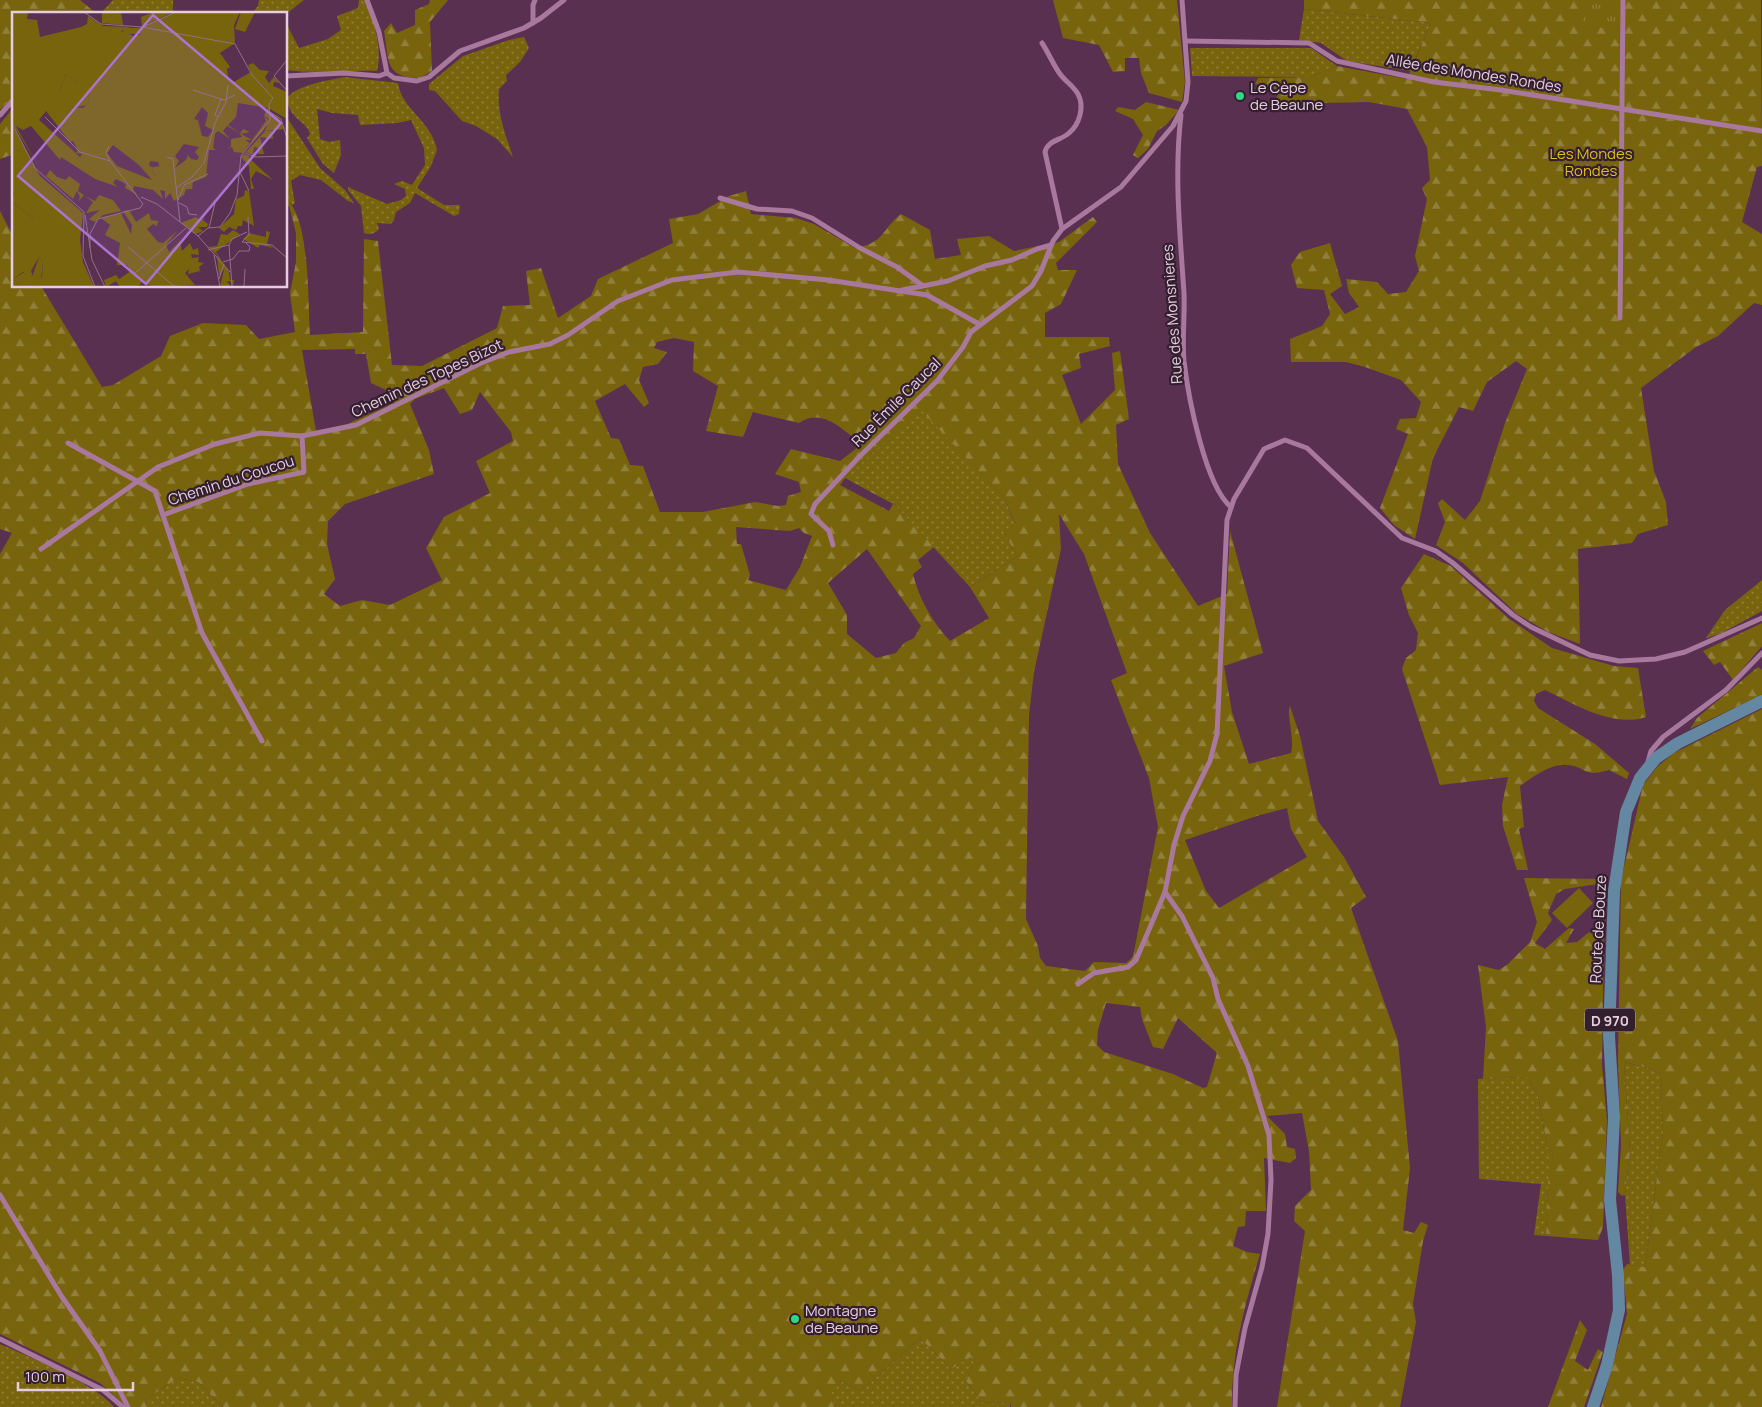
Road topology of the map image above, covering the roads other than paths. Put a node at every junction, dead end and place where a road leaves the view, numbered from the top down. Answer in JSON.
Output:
{"nodes":[{"id":1,"x":367,"y":0,"type":"edge"},
{"id":2,"x":535,"y":0,"type":"edge"},
{"id":3,"x":564,"y":0,"type":"edge"},
{"id":4,"x":1182,"y":0,"type":"edge"},
{"id":5,"x":1623,"y":0,"type":"edge"},
{"id":6,"x":533,"y":23,"type":"junction"},
{"id":7,"x":1186,"y":41,"type":"junction"},
{"id":8,"x":1042,"y":43,"type":"dead end"},
{"id":9,"x":388,"y":73,"type":"junction"},
{"id":10,"x":288,"y":76,"type":"edge"},
{"id":11,"x":12,"y":101,"type":"edge"},
{"id":12,"x":1182,"y":110,"type":"junction"},
{"id":13,"x":1623,"y":110,"type":"junction"},
{"id":14,"x":0,"y":115,"type":"edge"},
{"id":15,"x":1762,"y":131,"type":"edge"},
{"id":16,"x":720,"y":198,"type":"dead end"},
{"id":17,"x":1062,"y":229,"type":"junction"},
{"id":18,"x":1051,"y":245,"type":"junction"},
{"id":19,"x":922,"y":285,"type":"junction"},
{"id":20,"x":899,"y":291,"type":"junction"},
{"id":21,"x":1620,"y":318,"type":"dead end"},
{"id":22,"x":979,"y":324,"type":"junction"},
{"id":23,"x":302,"y":436,"type":"junction"},
{"id":24,"x":68,"y":443,"type":"dead end"},
{"id":25,"x":138,"y":480,"type":"junction"},
{"id":26,"x":1231,"y":507,"type":"junction"},
{"id":27,"x":163,"y":515,"type":"junction"},
{"id":28,"x":833,"y":545,"type":"dead end"},
{"id":29,"x":41,"y":549,"type":"dead end"},
{"id":30,"x":1762,"y":618,"type":"edge"},
{"id":31,"x":1762,"y":654,"type":"edge"},
{"id":32,"x":1762,"y":701,"type":"edge"},
{"id":33,"x":262,"y":741,"type":"dead end"},
{"id":34,"x":1647,"y":768,"type":"junction"},
{"id":35,"x":1165,"y":892,"type":"junction"},
{"id":36,"x":1078,"y":984,"type":"dead end"},
{"id":37,"x":0,"y":1195,"type":"edge"},
{"id":38,"x":0,"y":1339,"type":"edge"},
{"id":39,"x":123,"y":1407,"type":"edge"},
{"id":40,"x":128,"y":1407,"type":"edge"},
{"id":41,"x":1235,"y":1407,"type":"edge"},
{"id":42,"x":1593,"y":1407,"type":"edge"}],
"edges":[{"from":1,"to":9,"type":"street"},
{"from":2,"to":6,"type":"street"},
{"from":3,"to":6,"type":"street"},
{"from":4,"to":7,"type":"street"},
{"from":5,"to":13,"type":"street"},
{"from":6,"to":9,"type":"street"},
{"from":7,"to":12,"type":"street"},
{"from":7,"to":13,"type":"street","name":"Allée des Mondes Rondes"},
{"from":8,"to":17,"type":"street"},
{"from":9,"to":10,"type":"street"},
{"from":11,"to":14,"type":"street"},
{"from":12,"to":17,"type":"street"},
{"from":12,"to":26,"type":"street","name":"Rue des Monsnieres"},
{"from":13,"to":15,"type":"street","name":"Allée des Mondes Rondes"},
{"from":13,"to":21,"type":"street"},
{"from":16,"to":19,"type":"street"},
{"from":17,"to":18,"type":"street","name":"Rue Émile Caucal"},
{"from":18,"to":19,"type":"street"},
{"from":18,"to":22,"type":"street","name":"Rue Émile Caucal"},
{"from":19,"to":20,"type":"street"},
{"from":20,"to":22,"type":"street","name":"Chemin des Topes Bizot"},
{"from":20,"to":23,"type":"street","name":"Chemin des Topes Bizot"},
{"from":22,"to":28,"type":"street","name":"Rue Émile Caucal"},
{"from":23,"to":25,"type":"street","name":"Chemin des Topes Bizot"},
{"from":23,"to":27,"type":"street","name":"Chemin du Coucou"},
{"from":24,"to":25,"type":"street"},
{"from":25,"to":27,"type":"street"},
{"from":25,"to":29,"type":"street","name":"Chemin des Topes Bizot"},
{"from":26,"to":30,"type":"street"},
{"from":26,"to":35,"type":"street"},
{"from":27,"to":33,"type":"street"},
{"from":31,"to":34,"type":"street"},
{"from":32,"to":34,"type":"main road","name":"Route de Bouze","number":"D 970"},
{"from":34,"to":42,"type":"main road","name":"Route de Bouze","number":"D 970"},
{"from":35,"to":36,"type":"street"},
{"from":35,"to":41,"type":"street"},
{"from":37,"to":40,"type":"street"},
{"from":38,"to":39,"type":"street"}]}
